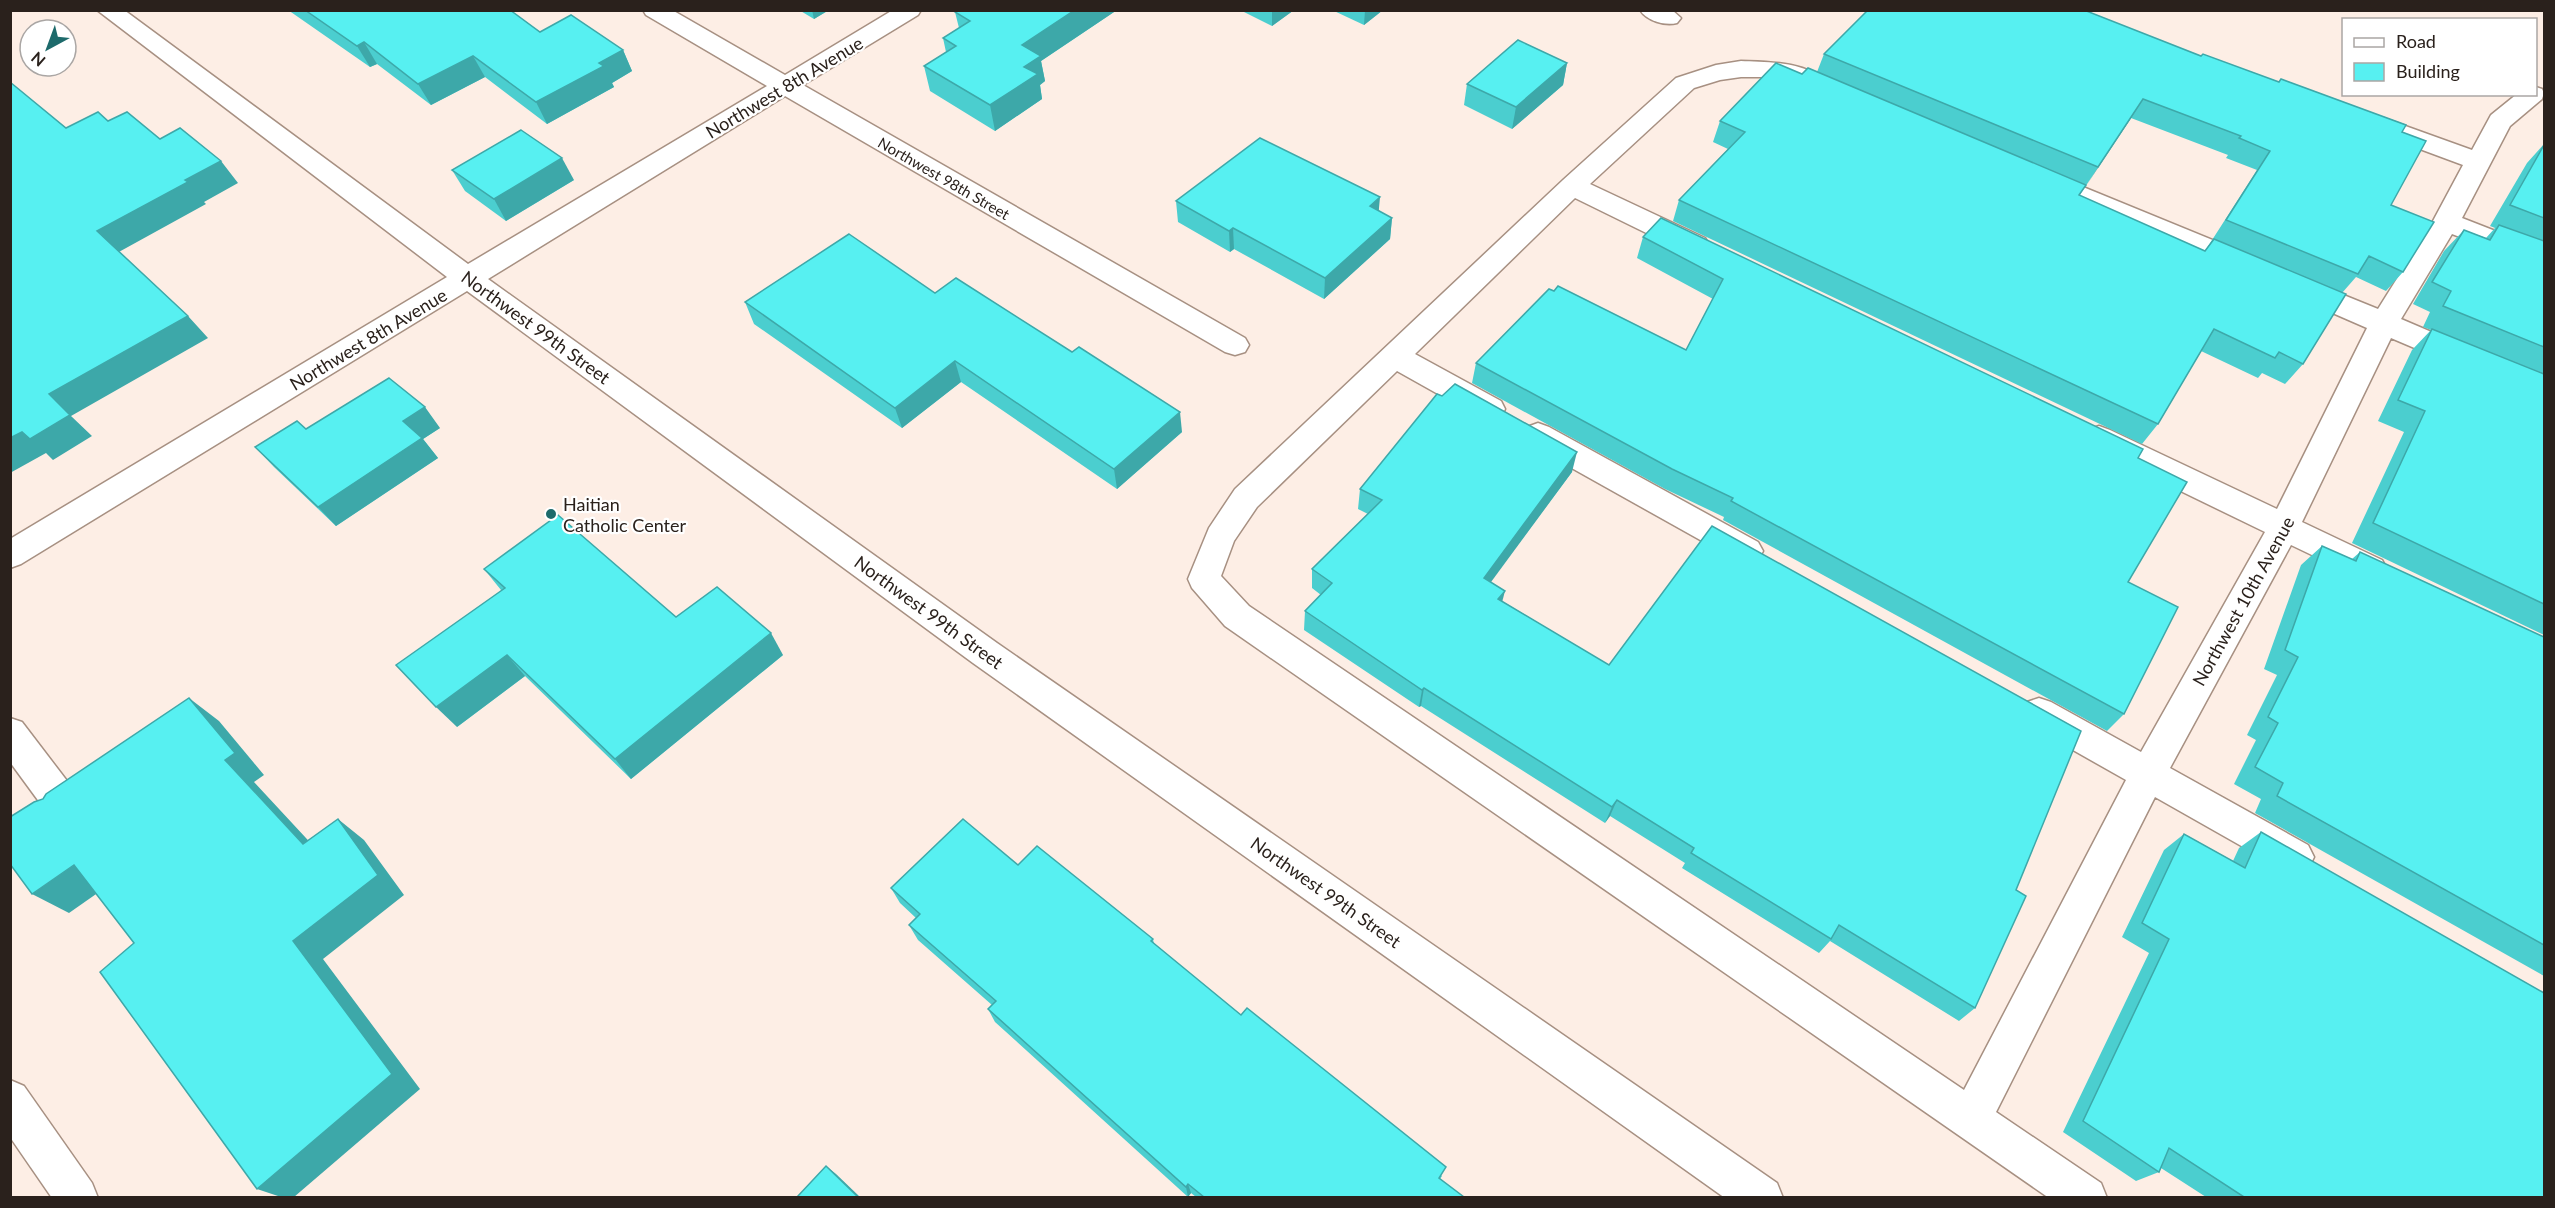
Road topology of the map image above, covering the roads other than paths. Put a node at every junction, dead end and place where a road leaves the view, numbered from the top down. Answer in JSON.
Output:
{"nodes":[{"id":1,"x":108,"y":10,"type":"edge"},
{"id":2,"x":654,"y":10,"type":"edge"},
{"id":3,"x":910,"y":10,"type":"edge"},
{"id":4,"x":786,"y":87,"type":"junction"},
{"id":5,"x":1837,"y":93,"type":"edge"},
{"id":6,"x":2530,"y":96,"type":"edge"},
{"id":7,"x":2357,"y":117,"type":"edge"},
{"id":8,"x":2480,"y":162,"type":"junction"},
{"id":9,"x":2012,"y":167,"type":"edge"},
{"id":10,"x":1572,"y":186,"type":"junction"},
{"id":11,"x":2446,"y":222,"type":"junction"},
{"id":12,"x":1723,"y":259,"type":"edge"},
{"id":13,"x":2544,"y":260,"type":"edge"},
{"id":14,"x":469,"y":279,"type":"junction"},
{"id":15,"x":2384,"y":323,"type":"junction"},
{"id":16,"x":1235,"y":345,"type":"dead end"},
{"id":17,"x":1395,"y":356,"type":"junction"},
{"id":18,"x":2544,"y":392,"type":"edge"},
{"id":19,"x":2079,"y":429,"type":"edge"},
{"id":20,"x":2284,"y":527,"type":"junction"},
{"id":21,"x":10,"y":555,"type":"edge"},
{"id":22,"x":1771,"y":565,"type":"edge"},
{"id":23,"x":2399,"y":583,"type":"edge"},
{"id":24,"x":2012,"y":698,"type":"edge"},
{"id":25,"x":10,"y":733,"type":"edge"},
{"id":26,"x":2148,"y":774,"type":"junction"},
{"id":27,"x":64,"y":806,"type":"edge"},
{"id":28,"x":2321,"y":872,"type":"edge"},
{"id":29,"x":10,"y":1100,"type":"edge"},
{"id":30,"x":1970,"y":1120,"type":"junction"},
{"id":31,"x":77,"y":1197,"type":"edge"},
{"id":32,"x":1762,"y":1197,"type":"edge"},
{"id":33,"x":2086,"y":1197,"type":"edge"}],
"edges":[{"from":1,"to":14,"type":"street","name":"Northwest 99th Street"},
{"from":2,"to":4,"type":"street","name":"Northwest 98th Street"},
{"from":3,"to":4,"type":"street","name":"Northwest 8th Avenue"},
{"from":4,"to":14,"type":"street","name":"Northwest 8th Avenue"},
{"from":4,"to":16,"type":"street","name":"Northwest 98th Street"},
{"from":5,"to":10,"type":"street"},
{"from":6,"to":8,"type":"street","name":"Northwest 10th Avenue"},
{"from":7,"to":8,"type":"street"},
{"from":8,"to":11,"type":"street","name":"Northwest 10th Avenue"},
{"from":9,"to":15,"type":"street"},
{"from":10,"to":12,"type":"street"},
{"from":10,"to":17,"type":"street"},
{"from":11,"to":13,"type":"street"},
{"from":11,"to":15,"type":"street","name":"Northwest 10th Avenue"},
{"from":14,"to":21,"type":"street","name":"Northwest 8th Avenue"},
{"from":14,"to":32,"type":"street","name":"Northwest 99th Street"},
{"from":15,"to":18,"type":"street"},
{"from":15,"to":20,"type":"street","name":"Northwest 10th Avenue"},
{"from":17,"to":22,"type":"street"},
{"from":17,"to":30,"type":"street"},
{"from":19,"to":20,"type":"street"},
{"from":20,"to":23,"type":"street"},
{"from":20,"to":26,"type":"street","name":"Northwest 10th Avenue"},
{"from":24,"to":26,"type":"street"},
{"from":25,"to":27,"type":"street"},
{"from":26,"to":28,"type":"street"},
{"from":26,"to":30,"type":"street","name":"Northwest 10th Avenue"},
{"from":29,"to":31,"type":"street"},
{"from":30,"to":33,"type":"street"}]}
